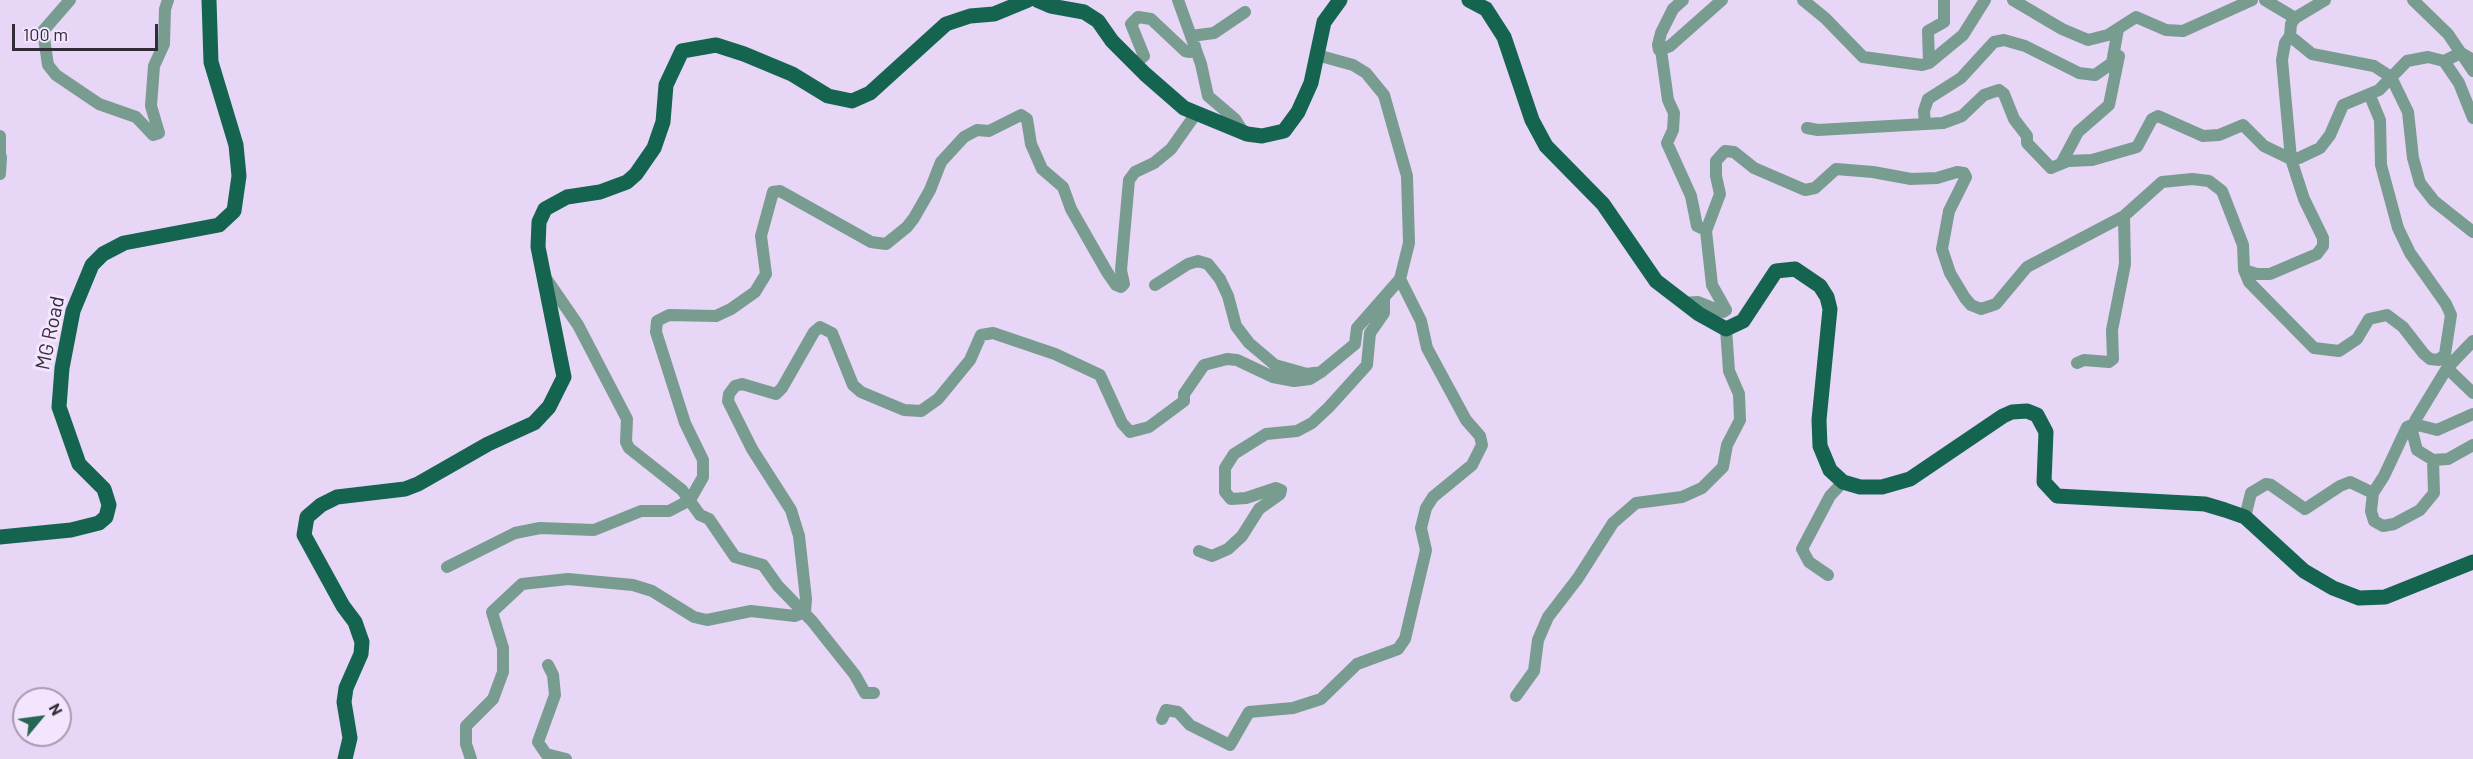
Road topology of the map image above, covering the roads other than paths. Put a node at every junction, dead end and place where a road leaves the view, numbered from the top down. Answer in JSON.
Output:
{"nodes":[{"id":1,"x":70,"y":0,"type":"edge"},
{"id":2,"x":168,"y":0,"type":"edge"},
{"id":3,"x":209,"y":0,"type":"edge"},
{"id":4,"x":1028,"y":0,"type":"edge"},
{"id":5,"x":1036,"y":0,"type":"edge"},
{"id":6,"x":1178,"y":0,"type":"edge"},
{"id":7,"x":1340,"y":0,"type":"edge"},
{"id":8,"x":1469,"y":0,"type":"edge"},
{"id":9,"x":1683,"y":0,"type":"edge"},
{"id":10,"x":1722,"y":0,"type":"edge"},
{"id":11,"x":1803,"y":0,"type":"edge"},
{"id":12,"x":1944,"y":0,"type":"edge"},
{"id":13,"x":1985,"y":0,"type":"edge"},
{"id":14,"x":2013,"y":0,"type":"edge"},
{"id":15,"x":2252,"y":0,"type":"edge"},
{"id":16,"x":2265,"y":0,"type":"edge"},
{"id":17,"x":2325,"y":0,"type":"edge"},
{"id":18,"x":2414,"y":0,"type":"edge"},
{"id":19,"x":1245,"y":12,"type":"dead end"},
{"id":20,"x":2295,"y":18,"type":"junction"},
{"id":21,"x":2118,"y":29,"type":"junction"},
{"id":22,"x":2290,"y":36,"type":"junction"},
{"id":23,"x":1193,"y":41,"type":"junction"},
{"id":24,"x":2116,"y":49,"type":"junction"},
{"id":25,"x":1661,"y":50,"type":"junction"},
{"id":26,"x":2461,"y":53,"type":"junction"},
{"id":27,"x":1317,"y":55,"type":"junction"},
{"id":28,"x":2473,"y":60,"type":"edge"},
{"id":29,"x":2444,"y":61,"type":"junction"},
{"id":30,"x":1136,"y":63,"type":"junction"},
{"id":31,"x":1929,"y":63,"type":"junction"},
{"id":32,"x":2473,"y":71,"type":"edge"},
{"id":33,"x":2391,"y":77,"type":"junction"},
{"id":34,"x":2370,"y":96,"type":"junction"},
{"id":35,"x":1195,"y":115,"type":"junction"},
{"id":36,"x":2473,"y":118,"type":"edge"},
{"id":37,"x":1925,"y":124,"type":"junction"},
{"id":38,"x":1807,"y":128,"type":"dead end"},
{"id":39,"x":1243,"y":132,"type":"junction"},
{"id":40,"x":0,"y":136,"type":"edge"},
{"id":41,"x":0,"y":157,"type":"edge"},
{"id":42,"x":2290,"y":159,"type":"junction"},
{"id":43,"x":2061,"y":165,"type":"junction"},
{"id":44,"x":0,"y":174,"type":"edge"},
{"id":45,"x":2124,"y":216,"type":"junction"},
{"id":46,"x":1706,"y":230,"type":"junction"},
{"id":47,"x":2473,"y":232,"type":"edge"},
{"id":48,"x":2244,"y":270,"type":"junction"},
{"id":49,"x":544,"y":276,"type":"junction"},
{"id":50,"x":1400,"y":279,"type":"junction"},
{"id":51,"x":1155,"y":285,"type":"dead end"},
{"id":52,"x":1384,"y":298,"type":"junction"},
{"id":53,"x":1683,"y":303,"type":"junction"},
{"id":54,"x":1726,"y":328,"type":"junction"},
{"id":55,"x":2473,"y":341,"type":"edge"},
{"id":56,"x":2077,"y":363,"type":"dead end"},
{"id":57,"x":2447,"y":368,"type":"junction"},
{"id":58,"x":1321,"y":372,"type":"junction"},
{"id":59,"x":2473,"y":393,"type":"edge"},
{"id":60,"x":2473,"y":414,"type":"edge"},
{"id":61,"x":2414,"y":424,"type":"junction"},
{"id":62,"x":2473,"y":445,"type":"edge"},
{"id":63,"x":2433,"y":460,"type":"junction"},
{"id":64,"x":1843,"y":482,"type":"junction"},
{"id":65,"x":2373,"y":493,"type":"junction"},
{"id":66,"x":690,"y":500,"type":"junction"},
{"id":67,"x":2245,"y":517,"type":"junction"},
{"id":68,"x":0,"y":537,"type":"edge"},
{"id":69,"x":1199,"y":550,"type":"dead end"},
{"id":70,"x":2473,"y":562,"type":"edge"},
{"id":71,"x":447,"y":567,"type":"dead end"},
{"id":72,"x":1828,"y":575,"type":"dead end"},
{"id":73,"x":805,"y":612,"type":"junction"},
{"id":74,"x":548,"y":665,"type":"dead end"},
{"id":75,"x":874,"y":693,"type":"dead end"},
{"id":76,"x":1516,"y":696,"type":"dead end"},
{"id":77,"x":1162,"y":719,"type":"dead end"},
{"id":78,"x":345,"y":759,"type":"edge"},
{"id":79,"x":471,"y":759,"type":"edge"},
{"id":80,"x":566,"y":759,"type":"edge"}],
"edges":[{"from":1,"to":2,"type":"street"},
{"from":3,"to":68,"type":"main road","name":"MG Road"},
{"from":4,"to":49,"type":"main road"},
{"from":5,"to":30,"type":"main road"},
{"from":6,"to":23,"type":"street"},
{"from":7,"to":27,"type":"main road"},
{"from":8,"to":53,"type":"main road"},
{"from":9,"to":25,"type":"street"},
{"from":10,"to":25,"type":"street"},
{"from":11,"to":31,"type":"street"},
{"from":12,"to":31,"type":"street"},
{"from":13,"to":31,"type":"street"},
{"from":14,"to":21,"type":"street"},
{"from":15,"to":21,"type":"street"},
{"from":16,"to":20,"type":"street"},
{"from":17,"to":20,"type":"street"},
{"from":18,"to":26,"type":"street"},
{"from":19,"to":23,"type":"street"},
{"from":20,"to":22,"type":"street"},
{"from":21,"to":24,"type":"street"},
{"from":22,"to":33,"type":"street"},
{"from":22,"to":42,"type":"street"},
{"from":23,"to":30,"type":"street"},
{"from":23,"to":39,"type":"street"},
{"from":24,"to":37,"type":"street"},
{"from":24,"to":43,"type":"street"},
{"from":25,"to":46,"type":"street"},
{"from":26,"to":28,"type":"street"},
{"from":26,"to":29,"type":"street"},
{"from":26,"to":32,"type":"street"},
{"from":27,"to":39,"type":"main road"},
{"from":27,"to":50,"type":"street"},
{"from":29,"to":33,"type":"street"},
{"from":29,"to":36,"type":"street"},
{"from":30,"to":35,"type":"main road"},
{"from":33,"to":34,"type":"street"},
{"from":33,"to":47,"type":"street"},
{"from":34,"to":42,"type":"street"},
{"from":34,"to":48,"type":"street"},
{"from":35,"to":39,"type":"main road"},
{"from":35,"to":66,"type":"street"},
{"from":37,"to":38,"type":"street"},
{"from":37,"to":43,"type":"street"},
{"from":40,"to":41,"type":"street"},
{"from":41,"to":44,"type":"street"},
{"from":42,"to":43,"type":"street"},
{"from":42,"to":48,"type":"street"},
{"from":45,"to":46,"type":"street"},
{"from":45,"to":48,"type":"street"},
{"from":45,"to":56,"type":"street"},
{"from":46,"to":53,"type":"street"},
{"from":49,"to":66,"type":"street"},
{"from":49,"to":78,"type":"main road"},
{"from":50,"to":52,"type":"street"},
{"from":50,"to":77,"type":"street"},
{"from":51,"to":58,"type":"street"},
{"from":52,"to":58,"type":"street"},
{"from":52,"to":69,"type":"street"},
{"from":53,"to":54,"type":"main road"},
{"from":54,"to":64,"type":"main road"},
{"from":54,"to":76,"type":"street"},
{"from":55,"to":57,"type":"street"},
{"from":57,"to":59,"type":"street"},
{"from":57,"to":61,"type":"street"},
{"from":58,"to":73,"type":"street"},
{"from":60,"to":61,"type":"street"},
{"from":61,"to":63,"type":"street"},
{"from":61,"to":65,"type":"street"},
{"from":62,"to":63,"type":"street"},
{"from":63,"to":65,"type":"street"},
{"from":64,"to":67,"type":"main road"},
{"from":64,"to":72,"type":"street"},
{"from":65,"to":67,"type":"street"},
{"from":66,"to":71,"type":"street"},
{"from":66,"to":73,"type":"street"},
{"from":67,"to":70,"type":"main road"},
{"from":73,"to":75,"type":"street"},
{"from":73,"to":79,"type":"street"},
{"from":74,"to":80,"type":"street"}]}
